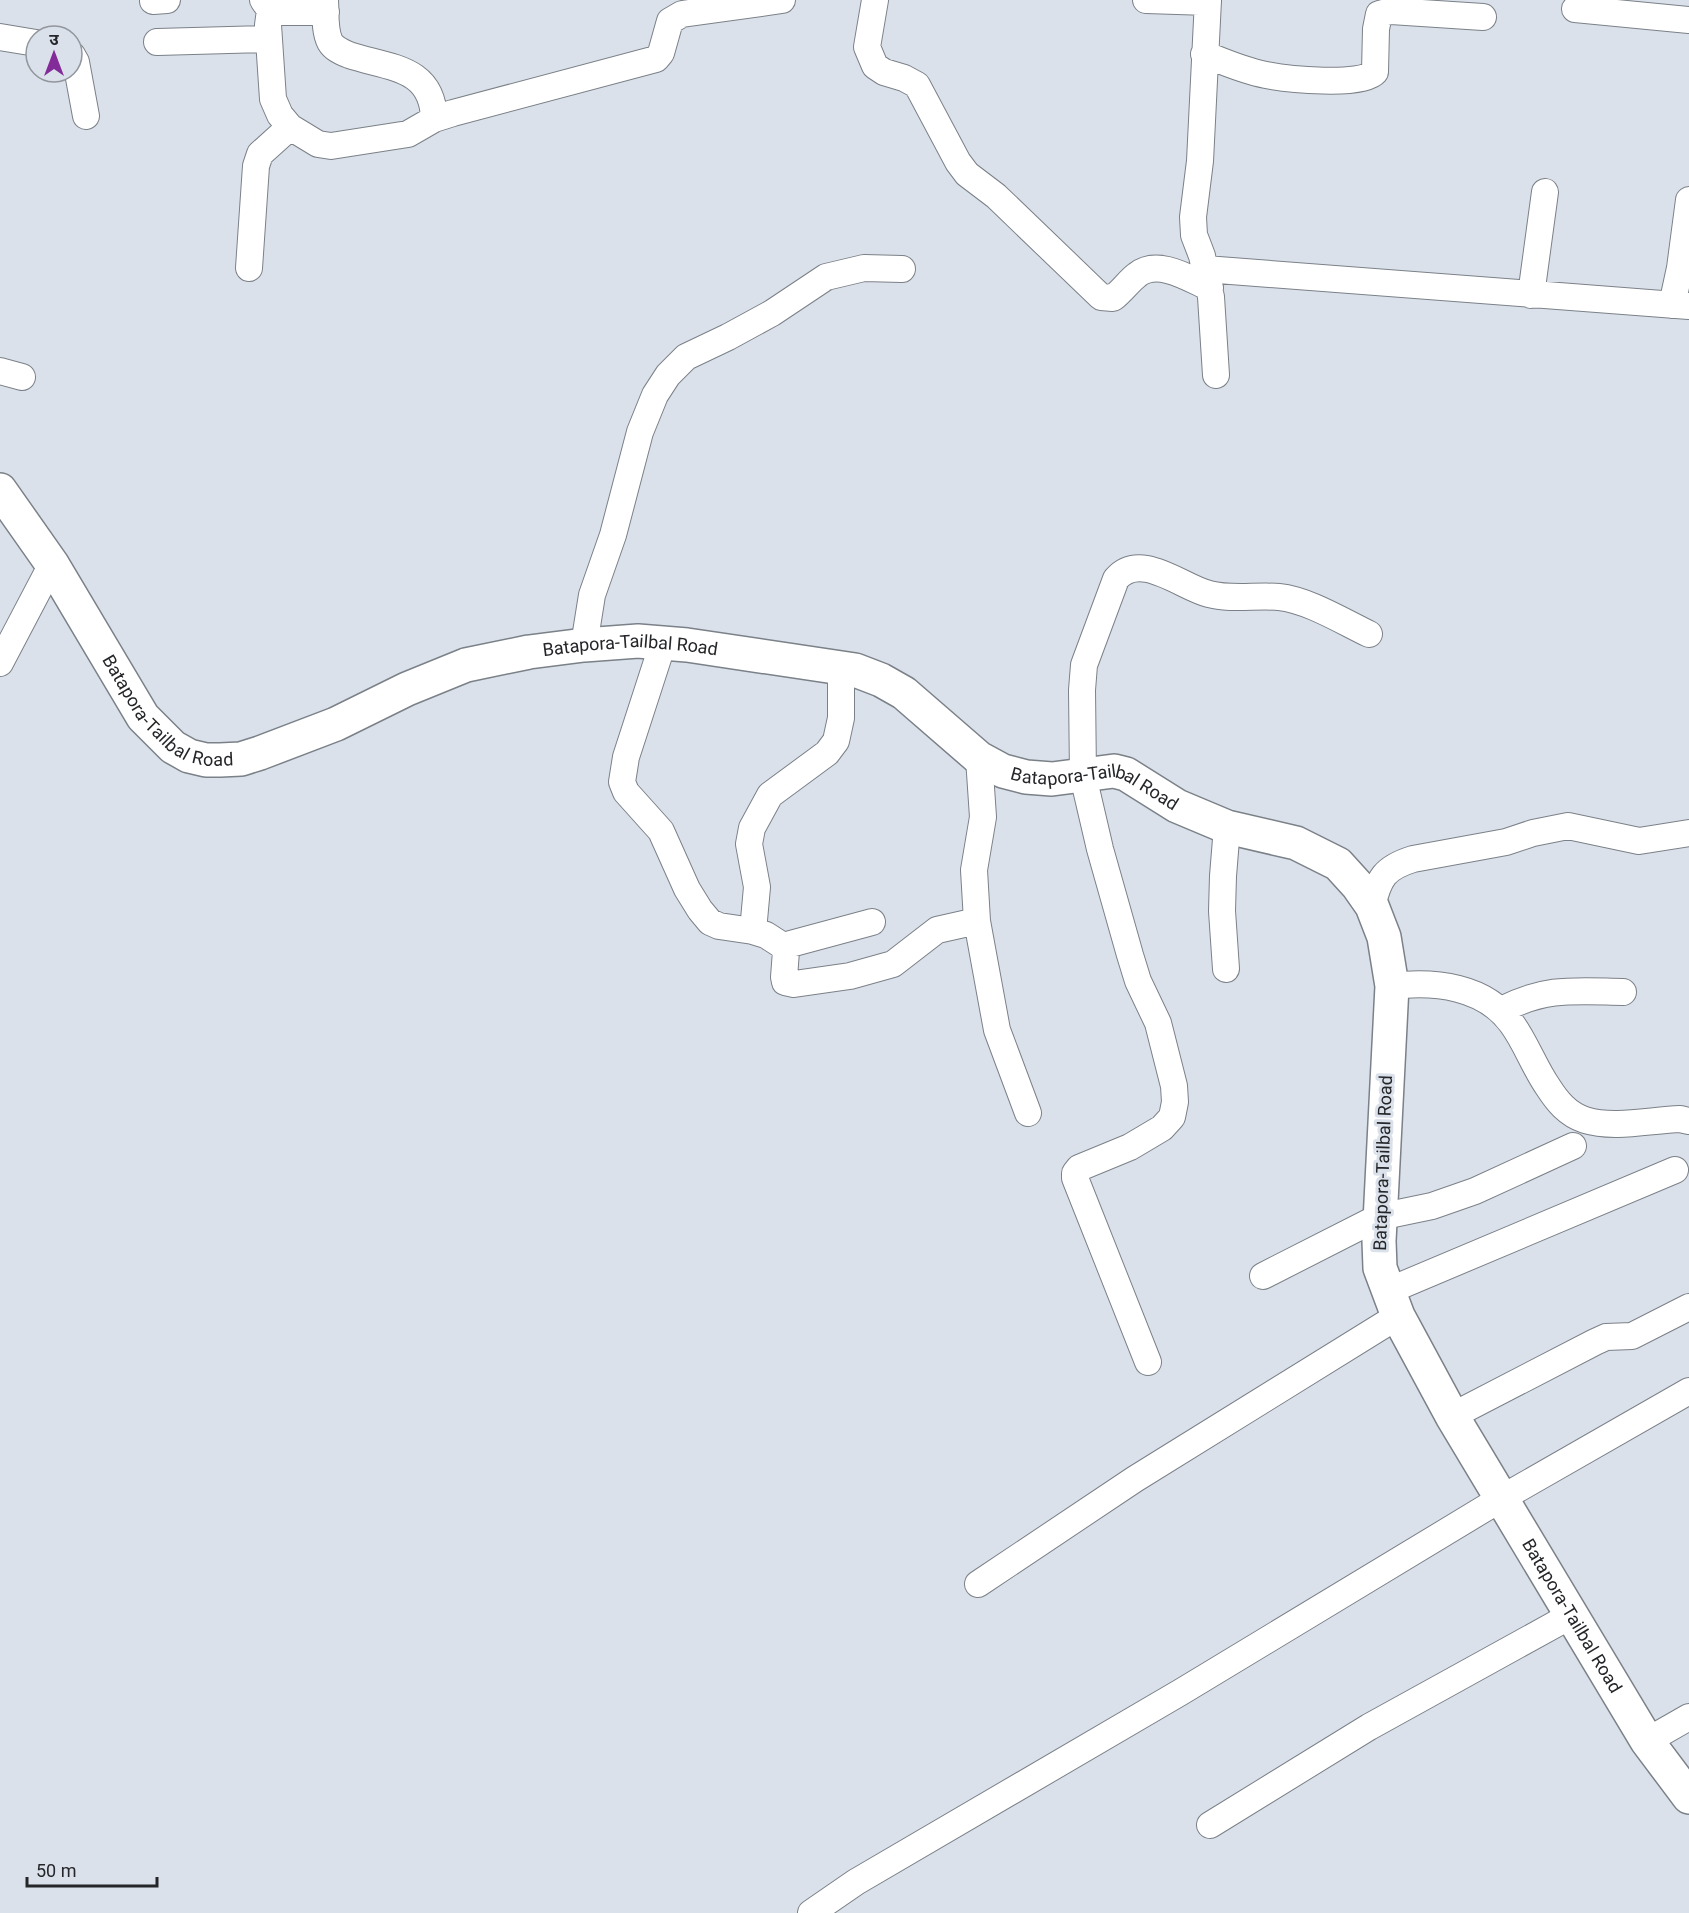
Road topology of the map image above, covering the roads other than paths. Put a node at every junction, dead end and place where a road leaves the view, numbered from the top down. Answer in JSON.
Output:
{"nodes":[{"id":1,"x":782,"y":0,"type":"edge"},
{"id":2,"x":875,"y":0,"type":"edge"},
{"id":3,"x":1146,"y":0,"type":"edge"},
{"id":4,"x":1208,"y":1,"type":"edge"},
{"id":5,"x":267,"y":5,"type":"edge"},
{"id":6,"x":326,"y":6,"type":"edge"},
{"id":7,"x":1575,"y":9,"type":"dead end"},
{"id":8,"x":1483,"y":17,"type":"dead end"},
{"id":9,"x":1689,"y":20,"type":"edge"},
{"id":10,"x":0,"y":37,"type":"edge"},
{"id":11,"x":269,"y":39,"type":"junction"},
{"id":12,"x":24,"y":41,"type":"edge"},
{"id":13,"x":157,"y":42,"type":"dead end"},
{"id":14,"x":1204,"y":54,"type":"junction"},
{"id":15,"x":80,"y":84,"type":"edge"},
{"id":16,"x":86,"y":116,"type":"dead end"},
{"id":17,"x":434,"y":119,"type":"junction"},
{"id":18,"x":290,"y":127,"type":"junction"},
{"id":19,"x":1545,"y":192,"type":"dead end"},
{"id":20,"x":1689,"y":200,"type":"edge"},
{"id":21,"x":249,"y":268,"type":"dead end"},
{"id":22,"x":902,"y":269,"type":"dead end"},
{"id":23,"x":1208,"y":279,"type":"junction"},
{"id":24,"x":1531,"y":295,"type":"junction"},
{"id":25,"x":1681,"y":305,"type":"edge"},
{"id":26,"x":1215,"y":375,"type":"dead end"},
{"id":27,"x":0,"y":490,"type":"edge"},
{"id":28,"x":52,"y":564,"type":"junction"},
{"id":29,"x":1369,"y":634,"type":"dead end"},
{"id":30,"x":663,"y":643,"type":"junction"},
{"id":31,"x":584,"y":645,"type":"junction"},
{"id":32,"x":0,"y":663,"type":"edge"},
{"id":33,"x":841,"y":668,"type":"junction"},
{"id":34,"x":979,"y":758,"type":"junction"},
{"id":35,"x":1083,"y":776,"type":"junction"},
{"id":36,"x":1227,"y":827,"type":"junction"},
{"id":37,"x":1689,"y":833,"type":"edge"},
{"id":38,"x":1372,"y":906,"type":"junction"},
{"id":39,"x":977,"y":921,"type":"junction"},
{"id":40,"x":872,"y":922,"type":"dead end"},
{"id":41,"x":753,"y":931,"type":"junction"},
{"id":42,"x":783,"y":946,"type":"junction"},
{"id":43,"x":1226,"y":969,"type":"dead end"},
{"id":44,"x":1392,"y":986,"type":"junction"},
{"id":45,"x":1623,"y":992,"type":"dead end"},
{"id":46,"x":1501,"y":1010,"type":"junction"},
{"id":47,"x":1028,"y":1113,"type":"dead end"},
{"id":48,"x":1689,"y":1121,"type":"edge"},
{"id":49,"x":1573,"y":1146,"type":"dead end"},
{"id":50,"x":1675,"y":1170,"type":"dead end"},
{"id":51,"x":1379,"y":1217,"type":"junction"},
{"id":52,"x":1263,"y":1276,"type":"dead end"},
{"id":53,"x":1393,"y":1303,"type":"junction"},
{"id":54,"x":1689,"y":1307,"type":"edge"},
{"id":55,"x":1148,"y":1362,"type":"dead end"},
{"id":56,"x":1689,"y":1391,"type":"edge"},
{"id":57,"x":1452,"y":1416,"type":"junction"},
{"id":58,"x":1502,"y":1498,"type":"junction"},
{"id":59,"x":978,"y":1584,"type":"dead end"},
{"id":60,"x":1572,"y":1615,"type":"junction"},
{"id":61,"x":1689,"y":1717,"type":"edge"},
{"id":62,"x":1647,"y":1741,"type":"junction"},
{"id":63,"x":1689,"y":1797,"type":"edge"},
{"id":64,"x":1209,"y":1825,"type":"dead end"},
{"id":65,"x":811,"y":1913,"type":"edge"}],
"edges":[{"from":1,"to":17,"type":"street"},
{"from":2,"to":23,"type":"street"},
{"from":3,"to":4,"type":"street"},
{"from":4,"to":14,"type":"street"},
{"from":5,"to":6,"type":"street"},
{"from":5,"to":11,"type":"street"},
{"from":6,"to":17,"type":"street"},
{"from":7,"to":9,"type":"street"},
{"from":8,"to":14,"type":"street"},
{"from":10,"to":12,"type":"street"},
{"from":11,"to":13,"type":"street"},
{"from":11,"to":18,"type":"street"},
{"from":14,"to":23,"type":"street"},
{"from":15,"to":16,"type":"street"},
{"from":17,"to":18,"type":"street"},
{"from":18,"to":21,"type":"street"},
{"from":19,"to":24,"type":"street"},
{"from":20,"to":25,"type":"street"},
{"from":22,"to":31,"type":"street"},
{"from":23,"to":24,"type":"street"},
{"from":23,"to":26,"type":"street"},
{"from":24,"to":25,"type":"street"},
{"from":27,"to":28,"type":"main road","name":"Batapora-Tailbal Road"},
{"from":28,"to":31,"type":"main road","name":"Batapora-Tailbal Road"},
{"from":28,"to":32,"type":"street"},
{"from":29,"to":35,"type":"street"},
{"from":30,"to":31,"type":"main road","name":"Batapora-Tailbal Road"},
{"from":30,"to":33,"type":"main road","name":"Batapora-Tailbal Road"},
{"from":30,"to":41,"type":"street"},
{"from":33,"to":34,"type":"main road","name":"Batapora-Tailbal Road"},
{"from":33,"to":41,"type":"street"},
{"from":34,"to":35,"type":"main road","name":"Batapora-Tailbal Road"},
{"from":34,"to":39,"type":"street"},
{"from":35,"to":36,"type":"main road","name":"Batapora-Tailbal Road"},
{"from":35,"to":55,"type":"street"},
{"from":36,"to":38,"type":"main road","name":"Batapora-Tailbal Road"},
{"from":36,"to":43,"type":"street"},
{"from":37,"to":38,"type":"street"},
{"from":38,"to":44,"type":"main road","name":"Batapora-Tailbal Road"},
{"from":39,"to":42,"type":"street"},
{"from":39,"to":47,"type":"street"},
{"from":40,"to":42,"type":"street"},
{"from":41,"to":42,"type":"street"},
{"from":44,"to":46,"type":"street"},
{"from":44,"to":51,"type":"main road","name":"Batapora-Tailbal Road"},
{"from":45,"to":46,"type":"street"},
{"from":46,"to":48,"type":"street"},
{"from":49,"to":51,"type":"street"},
{"from":50,"to":53,"type":"street"},
{"from":51,"to":52,"type":"street"},
{"from":51,"to":53,"type":"main road","name":"Batapora-Tailbal Road"},
{"from":53,"to":57,"type":"main road","name":"Batapora-Tailbal Road"},
{"from":53,"to":59,"type":"street"},
{"from":54,"to":57,"type":"street"},
{"from":56,"to":58,"type":"street"},
{"from":57,"to":58,"type":"main road","name":"Batapora-Tailbal Road"},
{"from":58,"to":60,"type":"main road","name":"Batapora-Tailbal Road"},
{"from":58,"to":65,"type":"street"},
{"from":60,"to":62,"type":"main road","name":"Batapora-Tailbal Road"},
{"from":60,"to":64,"type":"street"},
{"from":61,"to":62,"type":"street"},
{"from":62,"to":63,"type":"main road","name":"Batapora-Tailbal Road"}]}
